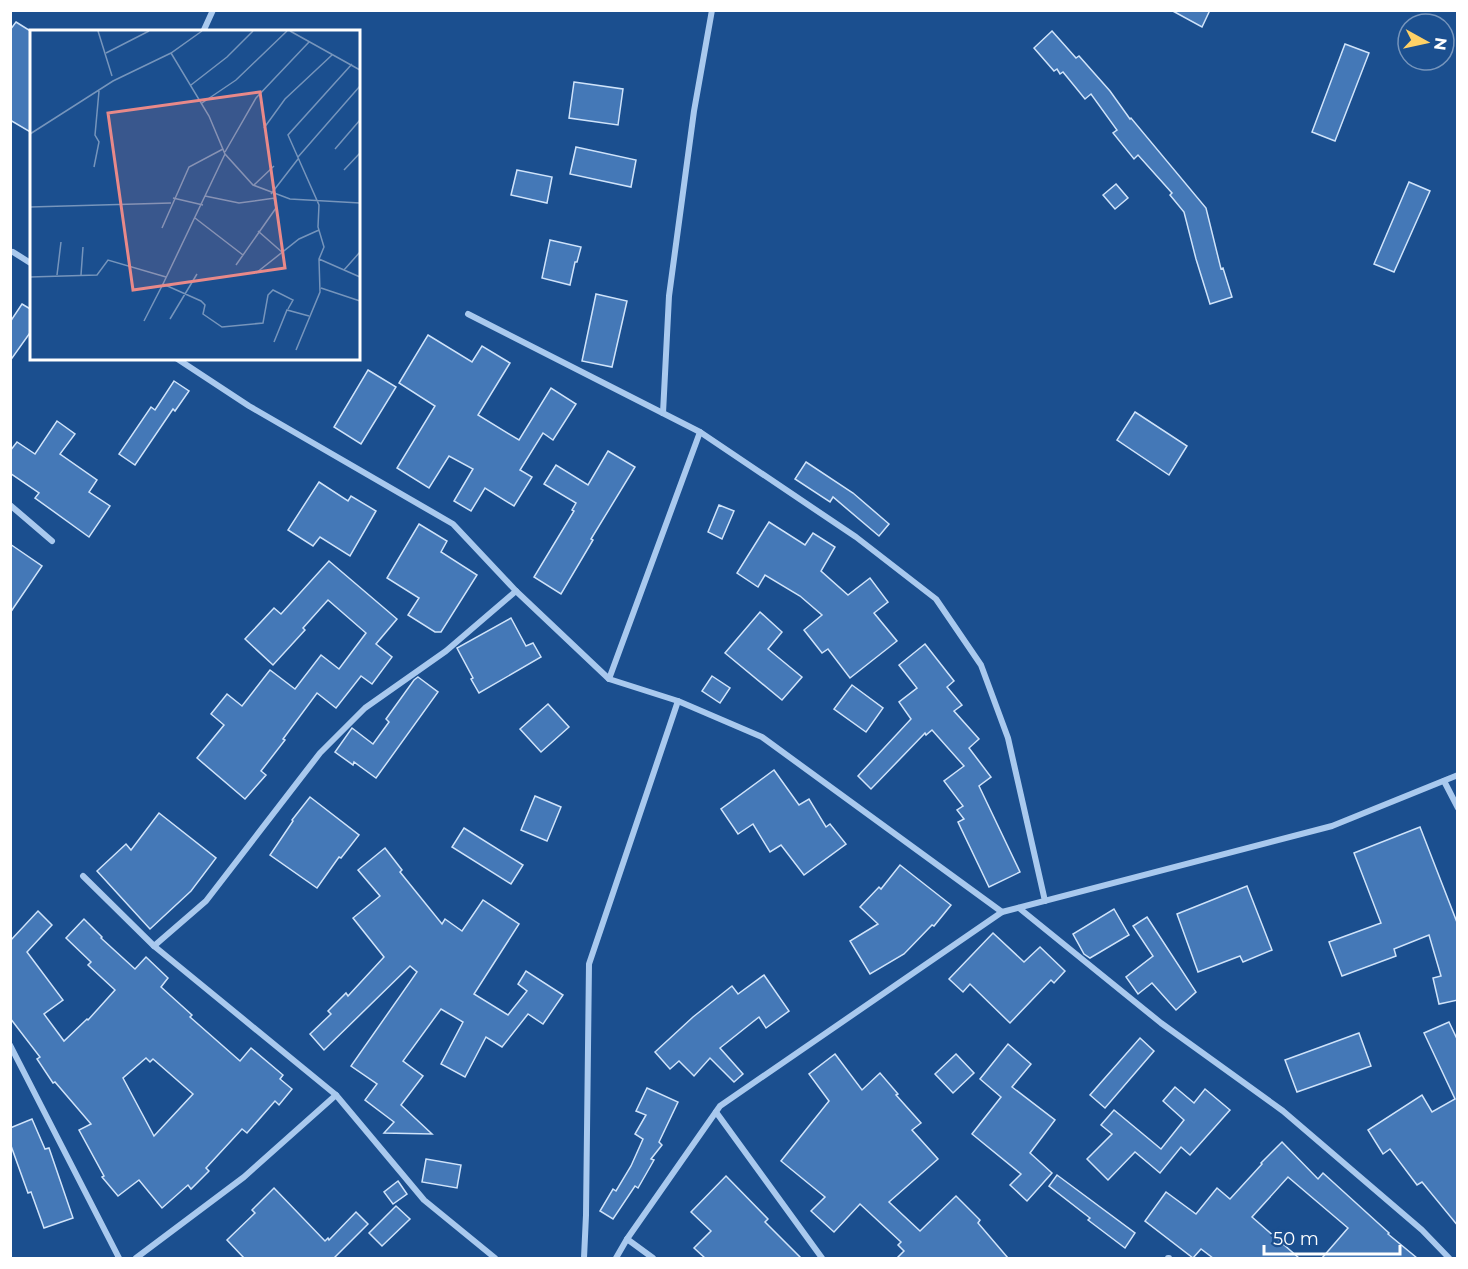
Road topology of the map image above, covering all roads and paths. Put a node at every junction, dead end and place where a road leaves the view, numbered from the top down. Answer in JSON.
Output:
{"nodes":[{"id":1,"x":213,"y":10,"type":"edge"},
{"id":2,"x":712,"y":10,"type":"edge"},
{"id":3,"x":204,"y":30,"type":"edge"},
{"id":4,"x":11,"y":253,"type":"edge"},
{"id":5,"x":30,"y":263,"type":"edge"},
{"id":6,"x":468,"y":314,"type":"dead end"},
{"id":7,"x":179,"y":360,"type":"edge"},
{"id":8,"x":663,"y":413,"type":"junction"},
{"id":9,"x":700,"y":432,"type":"junction"},
{"id":10,"x":10,"y":505,"type":"edge"},
{"id":11,"x":52,"y":541,"type":"dead end"},
{"id":12,"x":516,"y":591,"type":"junction"},
{"id":13,"x":609,"y":679,"type":"junction"},
{"id":14,"x":678,"y":701,"type":"junction"},
{"id":15,"x":1458,"y":775,"type":"edge"},
{"id":16,"x":1444,"y":781,"type":"junction"},
{"id":17,"x":1458,"y":808,"type":"edge"},
{"id":18,"x":83,"y":876,"type":"dead end"},
{"id":19,"x":1045,"y":902,"type":"junction"},
{"id":20,"x":1019,"y":908,"type":"junction"},
{"id":21,"x":1002,"y":912,"type":"junction"},
{"id":22,"x":154,"y":946,"type":"junction"},
{"id":23,"x":10,"y":1045,"type":"edge"},
{"id":24,"x":336,"y":1095,"type":"junction"},
{"id":25,"x":716,"y":1112,"type":"junction"},
{"id":26,"x":627,"y":1239,"type":"junction"},
{"id":27,"x":119,"y":1258,"type":"edge"},
{"id":28,"x":136,"y":1258,"type":"edge"},
{"id":29,"x":495,"y":1258,"type":"edge"},
{"id":30,"x":584,"y":1258,"type":"edge"},
{"id":31,"x":616,"y":1258,"type":"edge"},
{"id":32,"x":653,"y":1258,"type":"edge"},
{"id":33,"x":822,"y":1258,"type":"edge"},
{"id":34,"x":1449,"y":1258,"type":"edge"}],
"edges":[{"from":1,"to":3,"type":"street"},
{"from":2,"to":8,"type":"street"},
{"from":4,"to":5,"type":"street"},
{"from":6,"to":8,"type":"street"},
{"from":7,"to":12,"type":"street"},
{"from":8,"to":9,"type":"street"},
{"from":9,"to":13,"type":"street"},
{"from":9,"to":19,"type":"street"},
{"from":10,"to":11,"type":"street"},
{"from":12,"to":13,"type":"street"},
{"from":12,"to":22,"type":"street"},
{"from":13,"to":14,"type":"street"},
{"from":14,"to":21,"type":"street"},
{"from":14,"to":30,"type":"street"},
{"from":15,"to":16,"type":"street"},
{"from":16,"to":17,"type":"street"},
{"from":16,"to":19,"type":"street"},
{"from":18,"to":22,"type":"street"},
{"from":19,"to":20,"type":"street"},
{"from":20,"to":21,"type":"street"},
{"from":20,"to":34,"type":"street"},
{"from":21,"to":25,"type":"street"},
{"from":22,"to":24,"type":"street"},
{"from":23,"to":27,"type":"street"},
{"from":24,"to":28,"type":"street"},
{"from":24,"to":29,"type":"street"},
{"from":25,"to":26,"type":"street"},
{"from":25,"to":33,"type":"street"},
{"from":26,"to":31,"type":"street"},
{"from":26,"to":32,"type":"street"}]}
